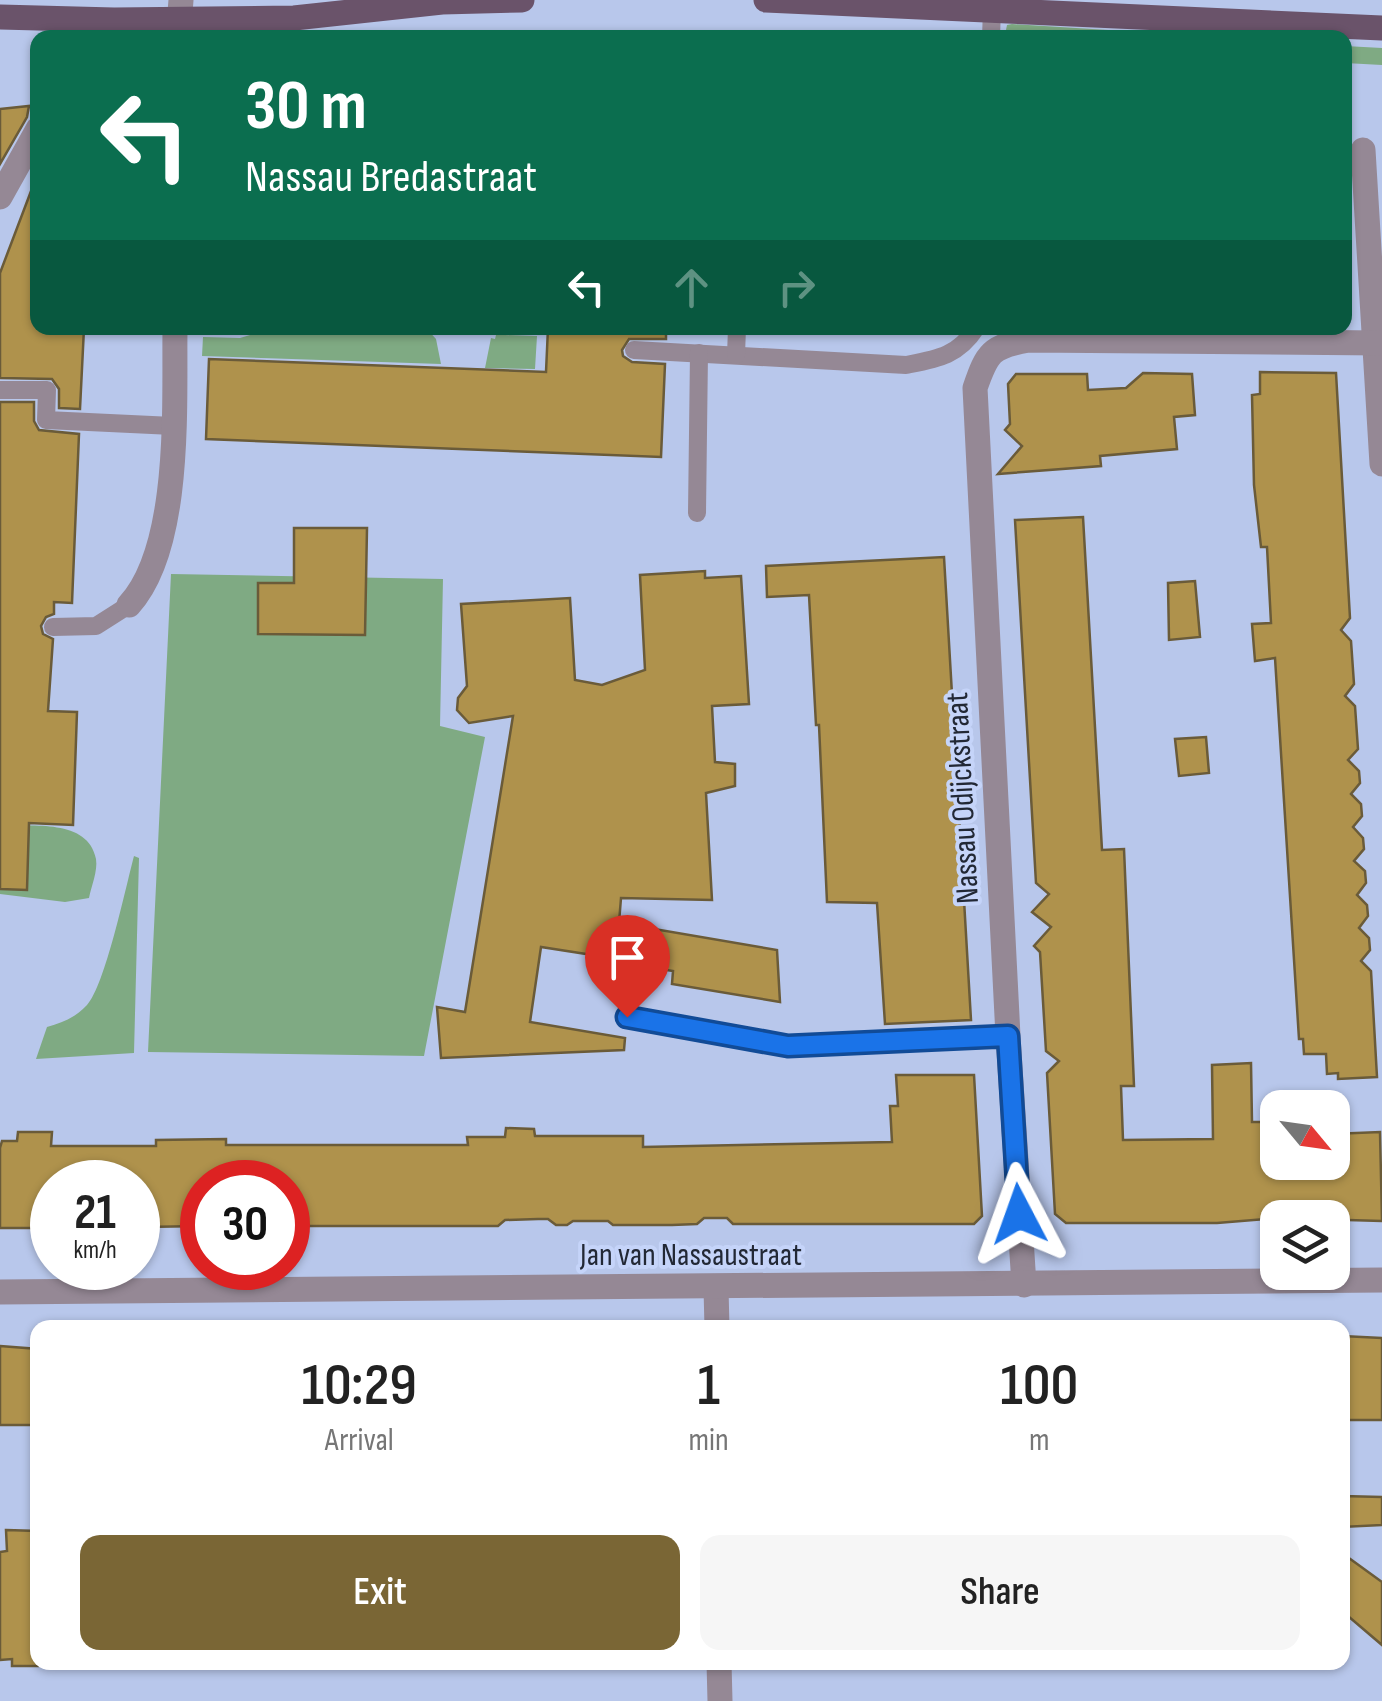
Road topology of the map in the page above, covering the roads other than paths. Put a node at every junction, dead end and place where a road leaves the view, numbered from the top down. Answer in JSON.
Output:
{"nodes":[{"id":1,"x":522,"y":0,"type":"edge"},
{"id":2,"x":766,"y":0,"type":"edge"},
{"id":3,"x":992,"y":8,"type":"junction"},
{"id":4,"x":0,"y":17,"type":"edge"},
{"id":5,"x":180,"y":19,"type":"edge"},
{"id":6,"x":1382,"y":28,"type":"edge"},
{"id":7,"x":991,"y":30,"type":"edge"},
{"id":8,"x":30,"y":144,"type":"edge"},
{"id":9,"x":1363,"y":150,"type":"dead end"},
{"id":10,"x":0,"y":197,"type":"edge"},
{"id":11,"x":175,"y":335,"type":"edge"},
{"id":12,"x":737,"y":335,"type":"edge"},
{"id":13,"x":976,"y":343,"type":"edge"},
{"id":14,"x":1378,"y":343,"type":"edge"},
{"id":15,"x":634,"y":350,"type":"dead end"},
{"id":16,"x":699,"y":353,"type":"junction"},
{"id":17,"x":736,"y":355,"type":"junction"},
{"id":18,"x":0,"y":390,"type":"edge"},
{"id":19,"x":173,"y":426,"type":"junction"},
{"id":20,"x":1382,"y":464,"type":"edge"},
{"id":21,"x":696,"y":513,"type":"dead end"},
{"id":22,"x":129,"y":605,"type":"joint"},
{"id":23,"x":53,"y":626,"type":"dead end"},
{"id":24,"x":627,"y":1017,"type":"dead end"},
{"id":25,"x":1008,"y":1036,"type":"junction"},
{"id":26,"x":1382,"y":1280,"type":"edge"},
{"id":27,"x":1024,"y":1285,"type":"junction"},
{"id":28,"x":716,"y":1288,"type":"junction"},
{"id":29,"x":0,"y":1292,"type":"edge"},
{"id":30,"x":717,"y":1320,"type":"edge"},
{"id":31,"x":720,"y":1670,"type":"edge"},
{"id":32,"x":720,"y":1701,"type":"edge"}],
"edges":[{"from":1,"to":5,"type":"main road"},
{"from":2,"to":3,"type":"main road"},
{"from":3,"to":6,"type":"main road"},
{"from":3,"to":7,"type":"lane"},
{"from":4,"to":5,"type":"main road"},
{"from":8,"to":10,"type":"street"},
{"from":9,"to":14,"type":"street"},
{"from":11,"to":19,"type":"street"},
{"from":12,"to":17,"type":"lane"},
{"from":13,"to":14,"type":"street"},
{"from":13,"to":17,"type":"lane"},
{"from":13,"to":25,"type":"street","name":"Nassau Odijckstraat"},
{"from":14,"to":20,"type":"street"},
{"from":15,"to":16,"type":"lane"},
{"from":16,"to":17,"type":"lane"},
{"from":16,"to":21,"type":"lane"},
{"from":18,"to":19,"type":"lane"},
{"from":19,"to":22,"type":"street"},
{"from":22,"to":23,"type":"lane"},
{"from":24,"to":25,"type":"lane"},
{"from":25,"to":27,"type":"street","name":"Nassau Odijckstraat"},
{"from":26,"to":27,"type":"street","name":"Jan van Nassaustraat"},
{"from":27,"to":28,"type":"street","name":"Jan van Nassaustraat"},
{"from":28,"to":29,"type":"street","name":"Jan van Nassaustraat"},
{"from":28,"to":30,"type":"street"},
{"from":31,"to":32,"type":"street"}]}
